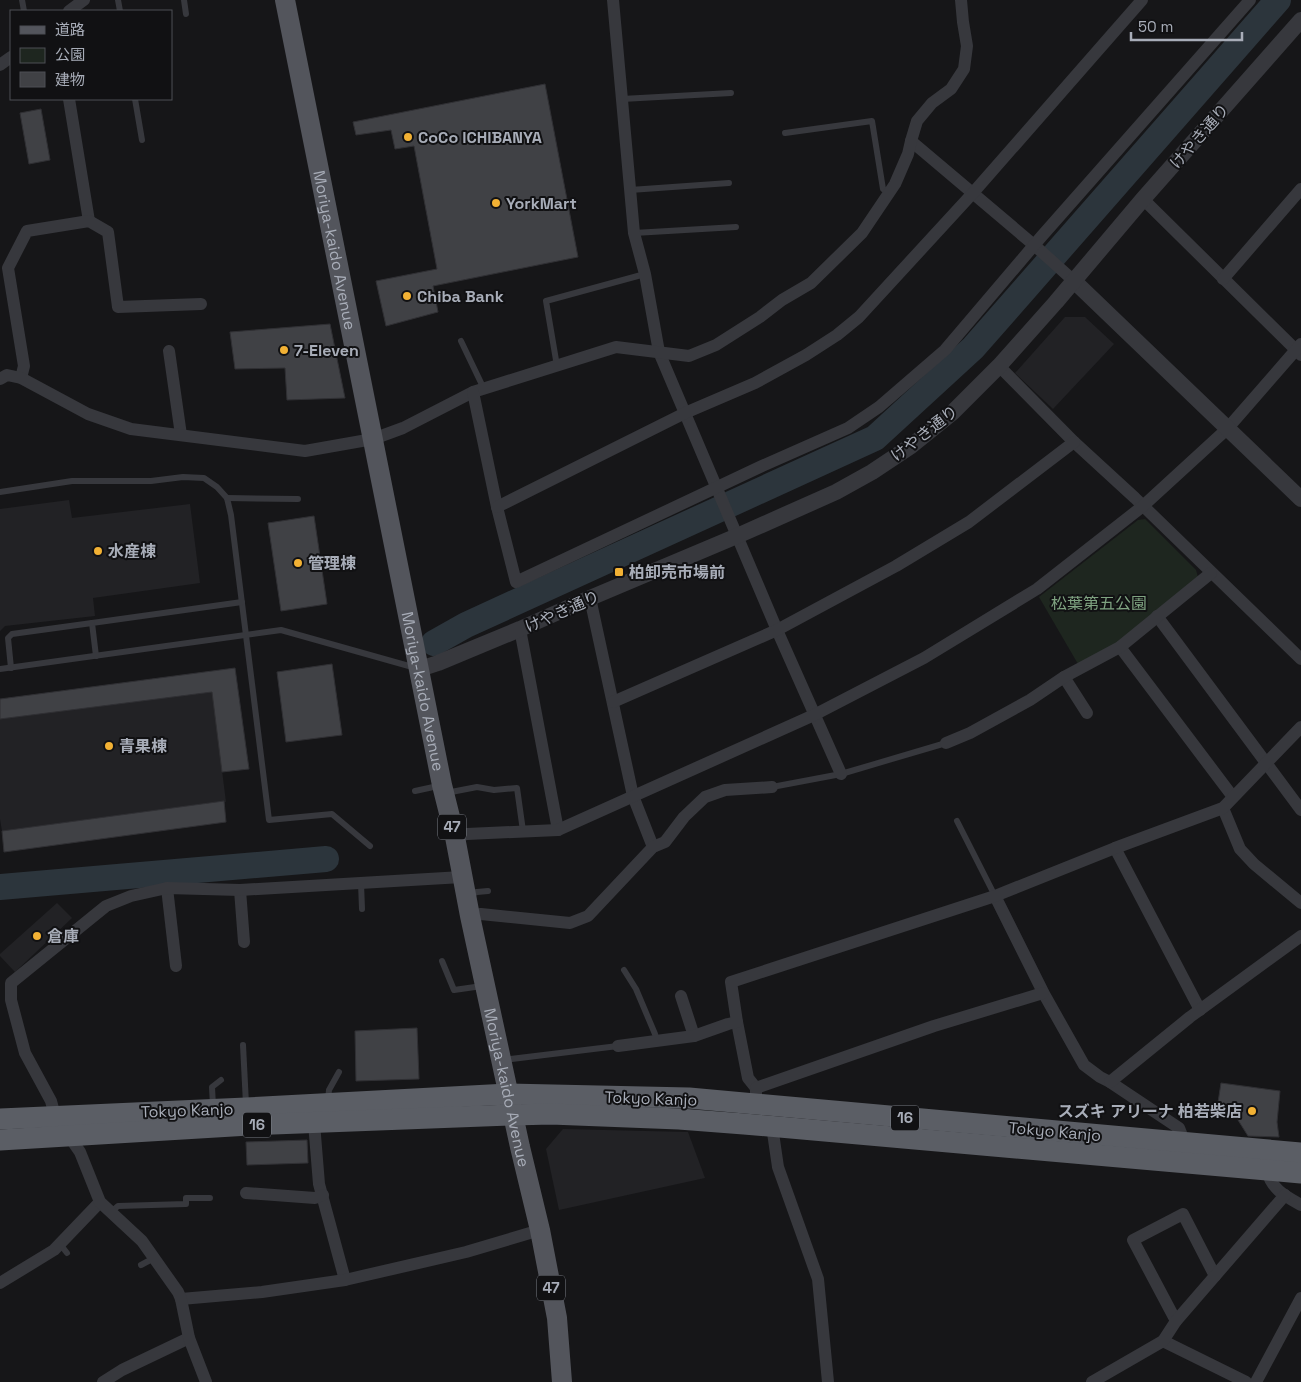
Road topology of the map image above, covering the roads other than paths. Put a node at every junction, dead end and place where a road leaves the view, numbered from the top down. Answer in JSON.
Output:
{"nodes":[{"id":1,"x":84,"y":0,"type":"edge"},
{"id":2,"x":184,"y":0,"type":"edge"},
{"id":3,"x":285,"y":0,"type":"edge"},
{"id":4,"x":613,"y":0,"type":"edge"},
{"id":5,"x":961,"y":0,"type":"edge"},
{"id":6,"x":1142,"y":0,"type":"edge"},
{"id":7,"x":1250,"y":0,"type":"edge"},
{"id":8,"x":71,"y":10,"type":"edge"},
{"id":9,"x":186,"y":14,"type":"dead end"},
{"id":10,"x":1301,"y":20,"type":"edge"},
{"id":11,"x":10,"y":57,"type":"edge"},
{"id":12,"x":0,"y":65,"type":"edge"},
{"id":13,"x":731,"y":92,"type":"dead end"},
{"id":14,"x":622,"y":98,"type":"junction"},
{"id":15,"x":69,"y":100,"type":"edge"},
{"id":16,"x":135,"y":100,"type":"edge"},
{"id":17,"x":785,"y":133,"type":"dead end"},
{"id":18,"x":142,"y":140,"type":"dead end"},
{"id":19,"x":910,"y":141,"type":"junction"},
{"id":20,"x":729,"y":183,"type":"dead end"},
{"id":21,"x":1301,"y":189,"type":"edge"},
{"id":22,"x":630,"y":190,"type":"junction"},
{"id":23,"x":889,"y":192,"type":"junction"},
{"id":24,"x":972,"y":194,"type":"junction"},
{"id":25,"x":1143,"y":199,"type":"junction"},
{"id":26,"x":88,"y":222,"type":"junction"},
{"id":27,"x":736,"y":228,"type":"dead end"},
{"id":28,"x":634,"y":232,"type":"junction"},
{"id":29,"x":1037,"y":248,"type":"junction"},
{"id":30,"x":4,"y":265,"type":"edge"},
{"id":31,"x":645,"y":274,"type":"junction"},
{"id":32,"x":1069,"y":277,"type":"junction"},
{"id":33,"x":1222,"y":279,"type":"junction"},
{"id":34,"x":201,"y":304,"type":"dead end"},
{"id":35,"x":461,"y":341,"type":"dead end"},
{"id":36,"x":1299,"y":350,"type":"edge"},
{"id":37,"x":169,"y":351,"type":"dead end"},
{"id":38,"x":660,"y":352,"type":"junction"},
{"id":39,"x":557,"y":366,"type":"junction"},
{"id":40,"x":999,"y":366,"type":"junction"},
{"id":41,"x":21,"y":378,"type":"junction"},
{"id":42,"x":0,"y":379,"type":"edge"},
{"id":43,"x":479,"y":390,"type":"junction"},
{"id":44,"x":684,"y":413,"type":"junction"},
{"id":45,"x":1227,"y":429,"type":"junction"},
{"id":46,"x":181,"y":436,"type":"junction"},
{"id":47,"x":373,"y":439,"type":"junction"},
{"id":48,"x":1074,"y":442,"type":"junction"},
{"id":49,"x":716,"y":488,"type":"junction"},
{"id":50,"x":0,"y":492,"type":"edge"},
{"id":51,"x":227,"y":498,"type":"junction"},
{"id":52,"x":298,"y":499,"type":"dead end"},
{"id":53,"x":1301,"y":499,"type":"edge"},
{"id":54,"x":1143,"y":506,"type":"junction"},
{"id":55,"x":497,"y":507,"type":"junction"},
{"id":56,"x":737,"y":536,"type":"junction"},
{"id":57,"x":1211,"y":573,"type":"junction"},
{"id":58,"x":590,"y":598,"type":"junction"},
{"id":59,"x":242,"y":602,"type":"junction"},
{"id":60,"x":1157,"y":616,"type":"junction"},
{"id":61,"x":92,"y":623,"type":"junction"},
{"id":62,"x":520,"y":630,"type":"junction"},
{"id":63,"x":777,"y":630,"type":"junction"},
{"id":64,"x":246,"y":635,"type":"junction"},
{"id":65,"x":1120,"y":647,"type":"junction"},
{"id":66,"x":96,"y":656,"type":"junction"},
{"id":67,"x":1301,"y":659,"type":"edge"},
{"id":68,"x":11,"y":668,"type":"junction"},
{"id":69,"x":0,"y":669,"type":"edge"},
{"id":70,"x":420,"y":670,"type":"junction"},
{"id":71,"x":1064,"y":677,"type":"junction"},
{"id":72,"x":613,"y":702,"type":"junction"},
{"id":73,"x":1087,"y":713,"type":"dead end"},
{"id":74,"x":814,"y":715,"type":"junction"},
{"id":75,"x":1301,"y":727,"type":"edge"},
{"id":76,"x":946,"y":743,"type":"joint"},
{"id":77,"x":1267,"y":763,"type":"junction"},
{"id":78,"x":841,"y":774,"type":"junction"},
{"id":79,"x":772,"y":787,"type":"joint"},
{"id":80,"x":443,"y":789,"type":"junction"},
{"id":81,"x":415,"y":791,"type":"dead end"},
{"id":82,"x":633,"y":796,"type":"junction"},
{"id":83,"x":1233,"y":797,"type":"junction"},
{"id":84,"x":1223,"y":808,"type":"junction"},
{"id":85,"x":1301,"y":810,"type":"edge"},
{"id":86,"x":957,"y":821,"type":"dead end"},
{"id":87,"x":558,"y":830,"type":"junction"},
{"id":88,"x":523,"y":832,"type":"junction"},
{"id":89,"x":455,"y":837,"type":"junction"},
{"id":90,"x":370,"y":846,"type":"dead end"},
{"id":91,"x":653,"y":847,"type":"junction"},
{"id":92,"x":1115,"y":848,"type":"junction"},
{"id":93,"x":361,"y":883,"type":"junction"},
{"id":94,"x":464,"y":886,"type":"junction"},
{"id":95,"x":167,"y":888,"type":"junction"},
{"id":96,"x":240,"y":890,"type":"junction"},
{"id":97,"x":488,"y":892,"type":"dead end"},
{"id":98,"x":995,"y":896,"type":"junction"},
{"id":99,"x":1301,"y":903,"type":"edge"},
{"id":100,"x":362,"y":910,"type":"dead end"},
{"id":101,"x":470,"y":916,"type":"junction"},
{"id":102,"x":1301,"y":936,"type":"edge"},
{"id":103,"x":244,"y":942,"type":"dead end"},
{"id":104,"x":442,"y":961,"type":"dead end"},
{"id":105,"x":176,"y":966,"type":"dead end"},
{"id":106,"x":624,"y":970,"type":"dead end"},
{"id":107,"x":485,"y":985,"type":"junction"},
{"id":108,"x":1043,"y":993,"type":"junction"},
{"id":109,"x":681,"y":996,"type":"dead end"},
{"id":110,"x":1200,"y":1010,"type":"junction"},
{"id":111,"x":738,"y":1022,"type":"junction"},
{"id":112,"x":694,"y":1036,"type":"junction"},
{"id":113,"x":657,"y":1041,"type":"junction"},
{"id":114,"x":243,"y":1045,"type":"dead end"},
{"id":115,"x":618,"y":1046,"type":"joint"},
{"id":116,"x":501,"y":1060,"type":"junction"},
{"id":117,"x":339,"y":1072,"type":"dead end"},
{"id":118,"x":221,"y":1080,"type":"dead end"},
{"id":119,"x":1110,"y":1082,"type":"junction"},
{"id":120,"x":508,"y":1094,"type":"junction"},
{"id":121,"x":756,"y":1096,"type":"junction"},
{"id":122,"x":328,"y":1104,"type":"junction"},
{"id":123,"x":246,"y":1108,"type":"junction"},
{"id":124,"x":214,"y":1109,"type":"junction"},
{"id":125,"x":513,"y":1115,"type":"junction"},
{"id":126,"x":55,"y":1116,"type":"junction"},
{"id":127,"x":0,"y":1119,"type":"edge"},
{"id":128,"x":314,"y":1123,"type":"junction"},
{"id":129,"x":772,"y":1126,"type":"junction"},
{"id":130,"x":69,"y":1136,"type":"junction"},
{"id":131,"x":0,"y":1140,"type":"edge"},
{"id":132,"x":1180,"y":1143,"type":"junction"},
{"id":133,"x":1301,"y":1153,"type":"edge"},
{"id":134,"x":1267,"y":1170,"type":"junction"},
{"id":135,"x":1301,"y":1172,"type":"edge"},
{"id":136,"x":246,"y":1193,"type":"dead end"},
{"id":137,"x":322,"y":1195,"type":"junction"},
{"id":138,"x":1285,"y":1195,"type":"junction"},
{"id":139,"x":210,"y":1198,"type":"dead end"},
{"id":140,"x":100,"y":1202,"type":"junction"},
{"id":141,"x":1301,"y":1205,"type":"edge"},
{"id":142,"x":111,"y":1212,"type":"junction"},
{"id":143,"x":540,"y":1230,"type":"junction"},
{"id":144,"x":154,"y":1258,"type":"junction"},
{"id":145,"x":141,"y":1265,"type":"dead end"},
{"id":146,"x":1215,"y":1276,"type":"junction"},
{"id":147,"x":345,"y":1280,"type":"junction"},
{"id":148,"x":0,"y":1283,"type":"edge"},
{"id":149,"x":1301,"y":1298,"type":"edge"},
{"id":150,"x":181,"y":1299,"type":"junction"},
{"id":151,"x":1176,"y":1321,"type":"junction"},
{"id":152,"x":189,"y":1338,"type":"junction"},
{"id":153,"x":1163,"y":1341,"type":"junction"},
{"id":154,"x":103,"y":1382,"type":"edge"},
{"id":155,"x":206,"y":1382,"type":"edge"},
{"id":156,"x":562,"y":1382,"type":"edge"},
{"id":157,"x":828,"y":1382,"type":"edge"},
{"id":158,"x":1092,"y":1382,"type":"edge"},
{"id":159,"x":1246,"y":1382,"type":"edge"},
{"id":160,"x":1256,"y":1382,"type":"edge"}],
"edges":[{"from":1,"to":8,"type":"street"},
{"from":2,"to":9,"type":"lane"},
{"from":3,"to":47,"type":"main road","name":"Moriya-kaido Avenue","number":"47"},
{"from":4,"to":14,"type":"street"},
{"from":5,"to":19,"type":"street"},
{"from":6,"to":24,"type":"street"},
{"from":7,"to":29,"type":"street"},
{"from":10,"to":25,"type":"street","name":"けやき通り"},
{"from":11,"to":12,"type":"street"},
{"from":13,"to":14,"type":"lane"},
{"from":14,"to":22,"type":"street"},
{"from":15,"to":26,"type":"street"},
{"from":16,"to":18,"type":"lane"},
{"from":17,"to":23,"type":"lane"},
{"from":19,"to":23,"type":"street"},
{"from":19,"to":24,"type":"street"},
{"from":20,"to":22,"type":"lane"},
{"from":21,"to":33,"type":"street"},
{"from":22,"to":28,"type":"street"},
{"from":23,"to":38,"type":"street"},
{"from":24,"to":29,"type":"street"},
{"from":24,"to":44,"type":"street"},
{"from":25,"to":32,"type":"street","name":"けやき通り"},
{"from":25,"to":33,"type":"street"},
{"from":26,"to":30,"type":"street"},
{"from":26,"to":34,"type":"street"},
{"from":27,"to":28,"type":"lane"},
{"from":28,"to":31,"type":"street"},
{"from":29,"to":32,"type":"street"},
{"from":29,"to":49,"type":"street"},
{"from":30,"to":41,"type":"street"},
{"from":31,"to":38,"type":"street"},
{"from":31,"to":39,"type":"lane"},
{"from":32,"to":40,"type":"street","name":"けやき通り"},
{"from":32,"to":45,"type":"street"},
{"from":33,"to":36,"type":"street"},
{"from":35,"to":43,"type":"lane"},
{"from":36,"to":45,"type":"street"},
{"from":37,"to":46,"type":"street"},
{"from":38,"to":39,"type":"street"},
{"from":38,"to":44,"type":"street"},
{"from":39,"to":43,"type":"street"},
{"from":40,"to":48,"type":"street"},
{"from":40,"to":56,"type":"street","name":"けやき通り"},
{"from":41,"to":42,"type":"street"},
{"from":41,"to":46,"type":"street"},
{"from":43,"to":47,"type":"street"},
{"from":43,"to":55,"type":"street"},
{"from":44,"to":49,"type":"street"},
{"from":44,"to":55,"type":"street"},
{"from":45,"to":53,"type":"street"},
{"from":45,"to":54,"type":"street"},
{"from":46,"to":47,"type":"street"},
{"from":47,"to":70,"type":"main road","name":"Moriya-kaido Avenue","number":"47"},
{"from":48,"to":54,"type":"street"},
{"from":48,"to":63,"type":"street"},
{"from":49,"to":55,"type":"street"},
{"from":49,"to":56,"type":"street"},
{"from":50,"to":51,"type":"lane"},
{"from":51,"to":52,"type":"lane"},
{"from":51,"to":59,"type":"lane"},
{"from":54,"to":57,"type":"street"},
{"from":54,"to":74,"type":"street"},
{"from":56,"to":58,"type":"street","name":"けやき通り"},
{"from":56,"to":63,"type":"street"},
{"from":57,"to":60,"type":"street"},
{"from":57,"to":67,"type":"street"},
{"from":58,"to":62,"type":"street","name":"けやき通り"},
{"from":58,"to":72,"type":"street"},
{"from":59,"to":61,"type":"lane"},
{"from":59,"to":64,"type":"lane"},
{"from":60,"to":65,"type":"street"},
{"from":60,"to":77,"type":"street"},
{"from":61,"to":66,"type":"lane"},
{"from":61,"to":68,"type":"lane"},
{"from":62,"to":70,"type":"street","name":"けやき通り"},
{"from":62,"to":87,"type":"street"},
{"from":63,"to":72,"type":"street"},
{"from":63,"to":74,"type":"street"},
{"from":64,"to":66,"type":"lane"},
{"from":64,"to":70,"type":"lane"},
{"from":64,"to":90,"type":"lane"},
{"from":65,"to":71,"type":"street"},
{"from":65,"to":83,"type":"street"},
{"from":66,"to":68,"type":"lane"},
{"from":68,"to":69,"type":"lane"},
{"from":70,"to":80,"type":"main road","name":"Moriya-kaido Avenue","number":"47"},
{"from":71,"to":73,"type":"street"},
{"from":71,"to":76,"type":"street"},
{"from":72,"to":82,"type":"street"},
{"from":74,"to":78,"type":"street"},
{"from":74,"to":82,"type":"street"},
{"from":75,"to":77,"type":"street"},
{"from":76,"to":78,"type":"lane"},
{"from":77,"to":83,"type":"street"},
{"from":77,"to":85,"type":"street"},
{"from":78,"to":79,"type":"lane"},
{"from":79,"to":91,"type":"street"},
{"from":80,"to":81,"type":"lane"},
{"from":80,"to":88,"type":"lane"},
{"from":80,"to":89,"type":"main road","name":"Moriya-kaido Avenue","number":"47"},
{"from":82,"to":87,"type":"street"},
{"from":82,"to":91,"type":"street"},
{"from":83,"to":84,"type":"street"},
{"from":84,"to":92,"type":"street"},
{"from":84,"to":99,"type":"street"},
{"from":86,"to":98,"type":"lane"},
{"from":87,"to":88,"type":"street"},
{"from":88,"to":89,"type":"street"},
{"from":89,"to":94,"type":"main road","name":"Moriya-kaido Avenue","number":"47"},
{"from":91,"to":101,"type":"street"},
{"from":92,"to":98,"type":"street"},
{"from":92,"to":110,"type":"street"},
{"from":93,"to":94,"type":"street"},
{"from":93,"to":96,"type":"street"},
{"from":93,"to":100,"type":"lane"},
{"from":94,"to":97,"type":"lane"},
{"from":94,"to":101,"type":"main road","name":"Moriya-kaido Avenue","number":"47"},
{"from":95,"to":96,"type":"street"},
{"from":95,"to":105,"type":"street"},
{"from":95,"to":126,"type":"street"},
{"from":96,"to":103,"type":"street"},
{"from":98,"to":108,"type":"street"},
{"from":98,"to":111,"type":"street"},
{"from":101,"to":107,"type":"main road","name":"Moriya-kaido Avenue","number":"47"},
{"from":102,"to":110,"type":"street"},
{"from":104,"to":107,"type":"lane"},
{"from":106,"to":113,"type":"lane"},
{"from":107,"to":116,"type":"main road","name":"Moriya-kaido Avenue","number":"47"},
{"from":108,"to":119,"type":"street"},
{"from":108,"to":121,"type":"street"},
{"from":109,"to":112,"type":"street"},
{"from":110,"to":119,"type":"street"},
{"from":111,"to":112,"type":"street"},
{"from":111,"to":121,"type":"street"},
{"from":112,"to":113,"type":"street"},
{"from":113,"to":115,"type":"street"},
{"from":114,"to":123,"type":"lane"},
{"from":115,"to":116,"type":"lane"},
{"from":116,"to":120,"type":"main road","name":"Moriya-kaido Avenue","number":"47"},
{"from":117,"to":122,"type":"lane"},
{"from":118,"to":124,"type":"lane"},
{"from":119,"to":132,"type":"street"},
{"from":120,"to":121,"type":"highway","name":"Tokyo Kanjo","number":"16"},
{"from":120,"to":122,"type":"highway","name":"Tokyo Kanjo","number":"16"},
{"from":120,"to":125,"type":"main road","name":"Moriya-kaido Avenue","number":"47"},
{"from":121,"to":132,"type":"highway","name":"Tokyo Kanjo","number":"16"},
{"from":122,"to":123,"type":"highway","name":"Tokyo Kanjo","number":"16"},
{"from":123,"to":124,"type":"highway","name":"Tokyo Kanjo","number":"16"},
{"from":124,"to":126,"type":"highway","name":"Tokyo Kanjo","number":"16"},
{"from":125,"to":128,"type":"highway","name":"Tokyo Kanjo","number":"16"},
{"from":125,"to":129,"type":"highway","name":"Tokyo Kanjo","number":"16"},
{"from":125,"to":143,"type":"main road","name":"Moriya-kaido Avenue","number":"47"},
{"from":126,"to":127,"type":"highway","name":"Tokyo Kanjo","number":"16"},
{"from":126,"to":130,"type":"street"},
{"from":128,"to":130,"type":"highway","name":"Tokyo Kanjo","number":"16"},
{"from":128,"to":137,"type":"street"},
{"from":129,"to":134,"type":"highway","name":"Tokyo Kanjo","number":"16"},
{"from":129,"to":157,"type":"street"},
{"from":130,"to":131,"type":"highway","name":"Tokyo Kanjo","number":"16"},
{"from":130,"to":140,"type":"street"},
{"from":132,"to":133,"type":"highway","name":"Tokyo Kanjo","number":"16"},
{"from":134,"to":135,"type":"highway","name":"Tokyo Kanjo","number":"16"},
{"from":134,"to":138,"type":"street"},
{"from":136,"to":137,"type":"street"},
{"from":137,"to":147,"type":"street"},
{"from":138,"to":141,"type":"street"},
{"from":138,"to":146,"type":"street"},
{"from":139,"to":142,"type":"lane"},
{"from":140,"to":142,"type":"street"},
{"from":140,"to":148,"type":"street"},
{"from":142,"to":144,"type":"street"},
{"from":143,"to":147,"type":"street"},
{"from":143,"to":156,"type":"main road","name":"Moriya-kaido Avenue","number":"47"},
{"from":144,"to":145,"type":"lane"},
{"from":144,"to":150,"type":"street"},
{"from":146,"to":151,"type":"street"},
{"from":146,"to":151,"type":"street"},
{"from":147,"to":150,"type":"street"},
{"from":149,"to":160,"type":"street"},
{"from":150,"to":152,"type":"street"},
{"from":151,"to":153,"type":"street"},
{"from":152,"to":154,"type":"street"},
{"from":152,"to":155,"type":"street"},
{"from":153,"to":158,"type":"street"},
{"from":153,"to":159,"type":"street"}]}
